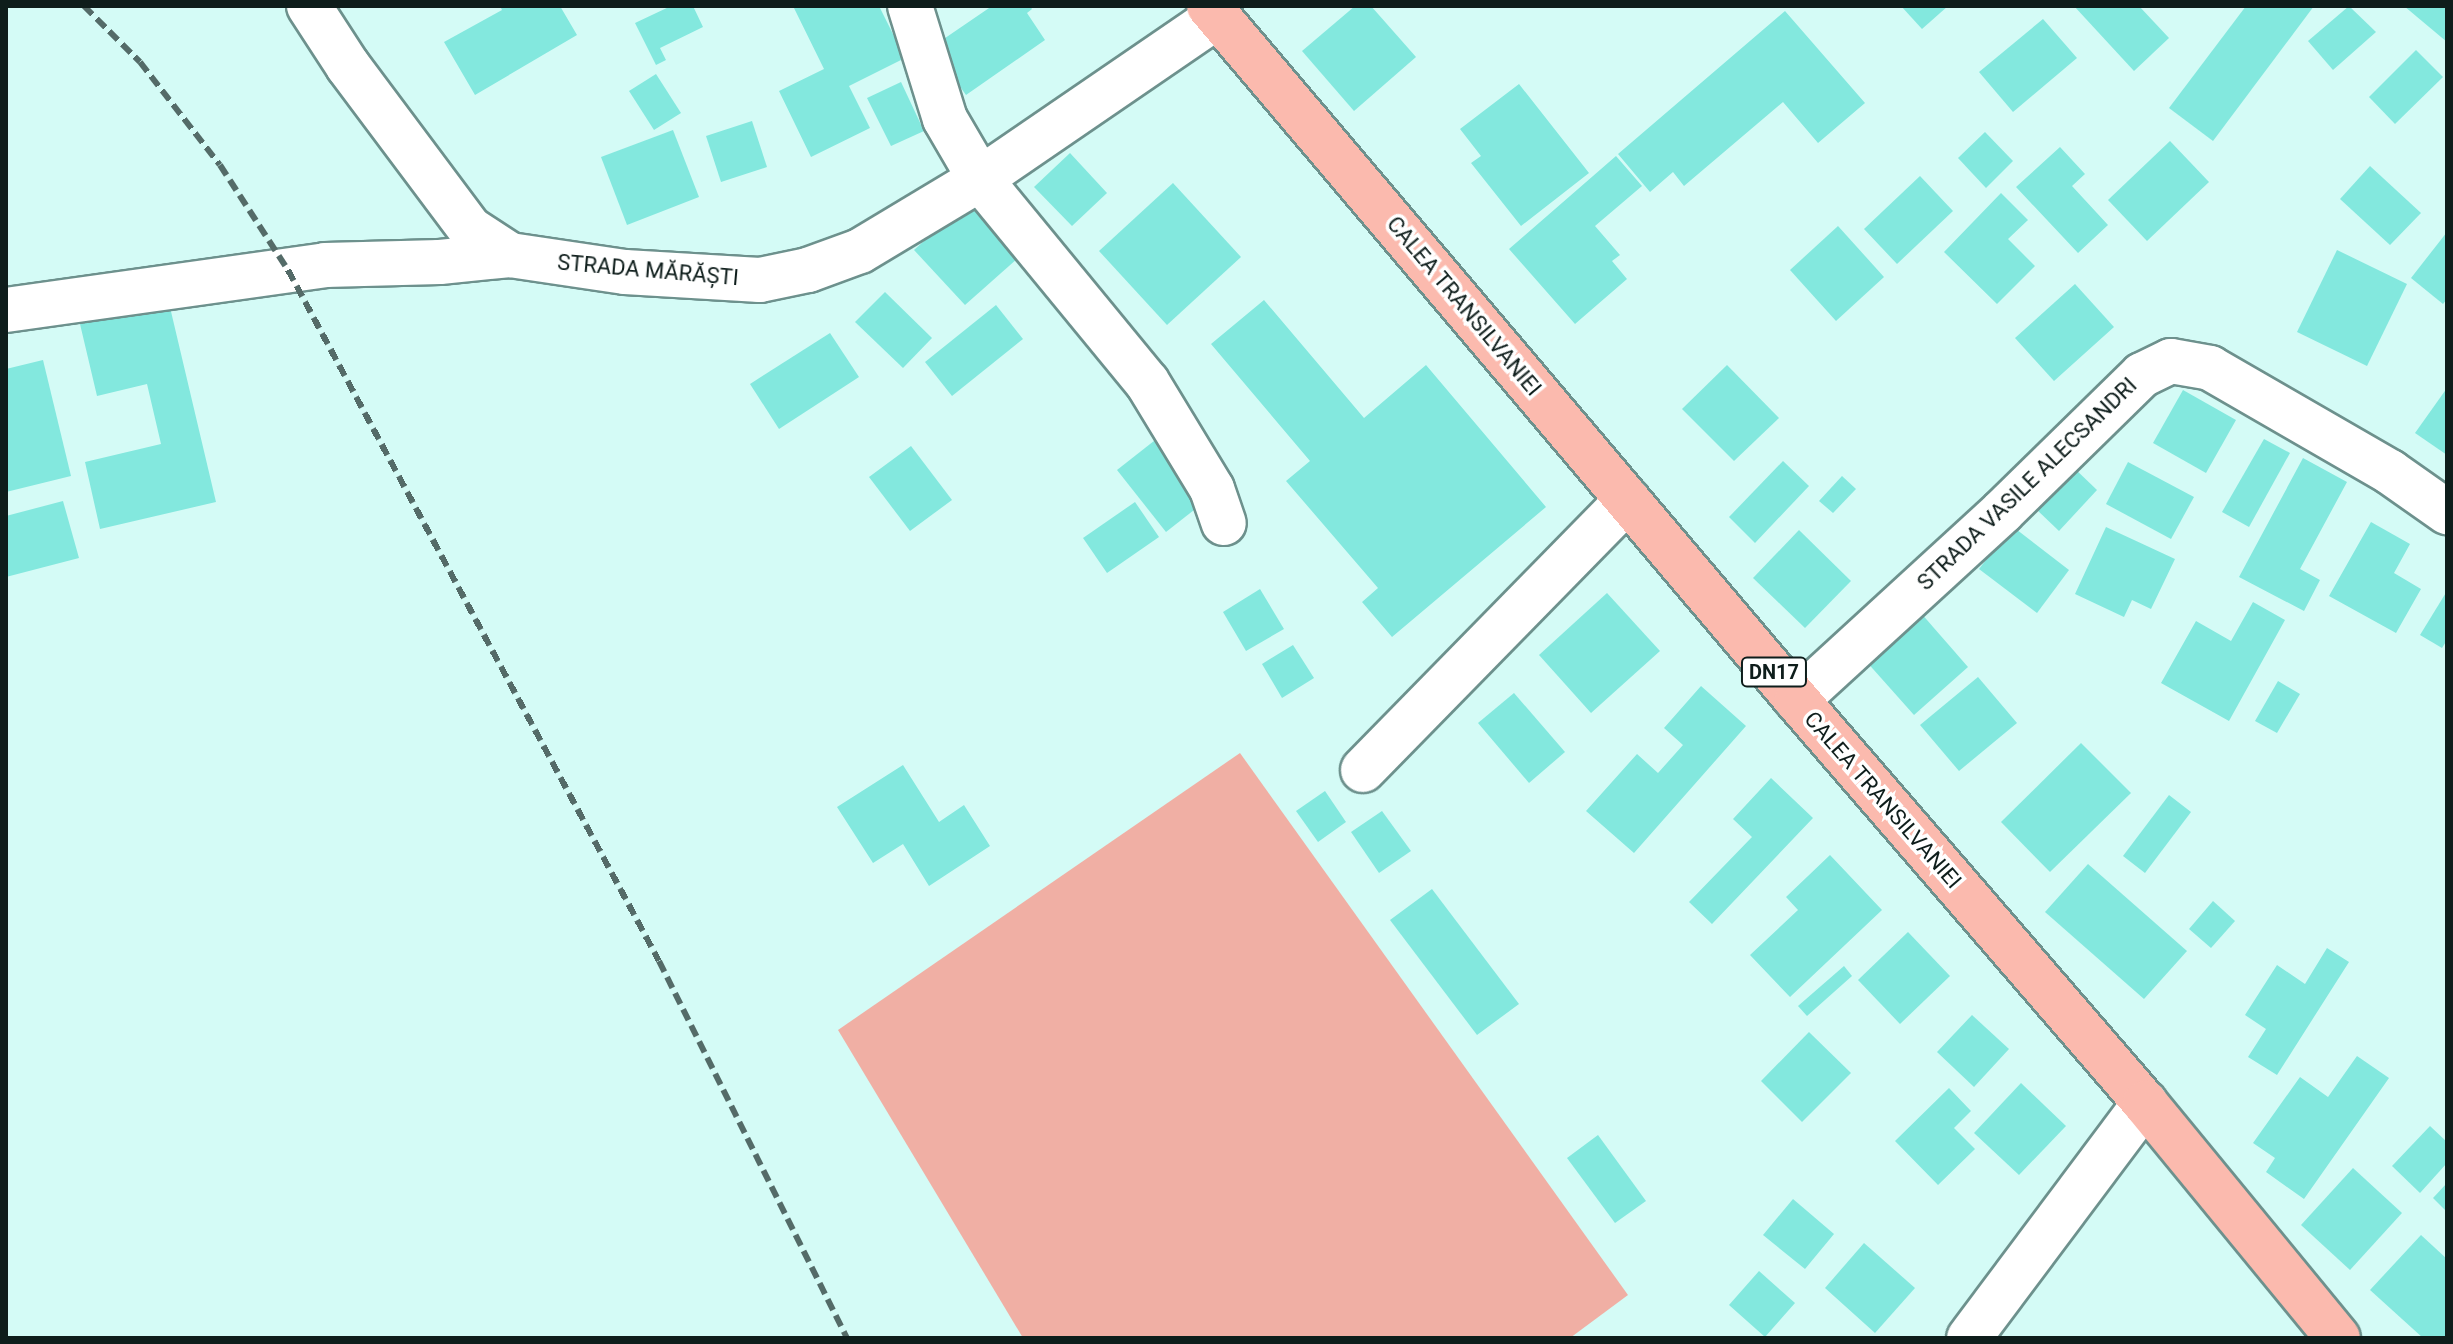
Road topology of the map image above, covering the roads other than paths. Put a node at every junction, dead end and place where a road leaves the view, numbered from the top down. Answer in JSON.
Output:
{"nodes":[{"id":1,"x":309,"y":6,"type":"edge"},
{"id":2,"x":910,"y":6,"type":"edge"},
{"id":3,"x":1214,"y":11,"type":"edge"},
{"id":4,"x":980,"y":179,"type":"junction"},
{"id":5,"x":510,"y":255,"type":"junction"},
{"id":6,"x":6,"y":310,"type":"edge"},
{"id":7,"x":1627,"y":500,"type":"junction"},
{"id":8,"x":2447,"y":512,"type":"edge"},
{"id":9,"x":1224,"y":523,"type":"dead end"},
{"id":10,"x":1797,"y":700,"type":"junction"},
{"id":11,"x":1363,"y":770,"type":"dead end"},
{"id":12,"x":2145,"y":1103,"type":"junction"},
{"id":13,"x":1969,"y":1338,"type":"edge"},
{"id":14,"x":2338,"y":1338,"type":"edge"}],
"edges":[{"from":1,"to":5,"type":"street"},
{"from":2,"to":4,"type":"street"},
{"from":3,"to":4,"type":"street","name":"STRADA MĂRĂȘTI"},
{"from":3,"to":7,"type":"highway","name":"CALEA TRANSILVANIEI","number":"DN17"},
{"from":4,"to":5,"type":"street","name":"STRADA MĂRĂȘTI"},
{"from":4,"to":9,"type":"street"},
{"from":5,"to":6,"type":"street","name":"STRADA MĂRĂȘTI"},
{"from":7,"to":10,"type":"highway","name":"CALEA TRANSILVANIEI","number":"DN17"},
{"from":7,"to":11,"type":"street"},
{"from":8,"to":10,"type":"street","name":"STRADA VASILE ALECSANDRI"},
{"from":10,"to":12,"type":"highway","name":"CALEA TRANSILVANIEI","number":"DN17"},
{"from":12,"to":13,"type":"street"},
{"from":12,"to":14,"type":"highway","name":"CALEA TRANSILVANIEI","number":"DN17"}]}
